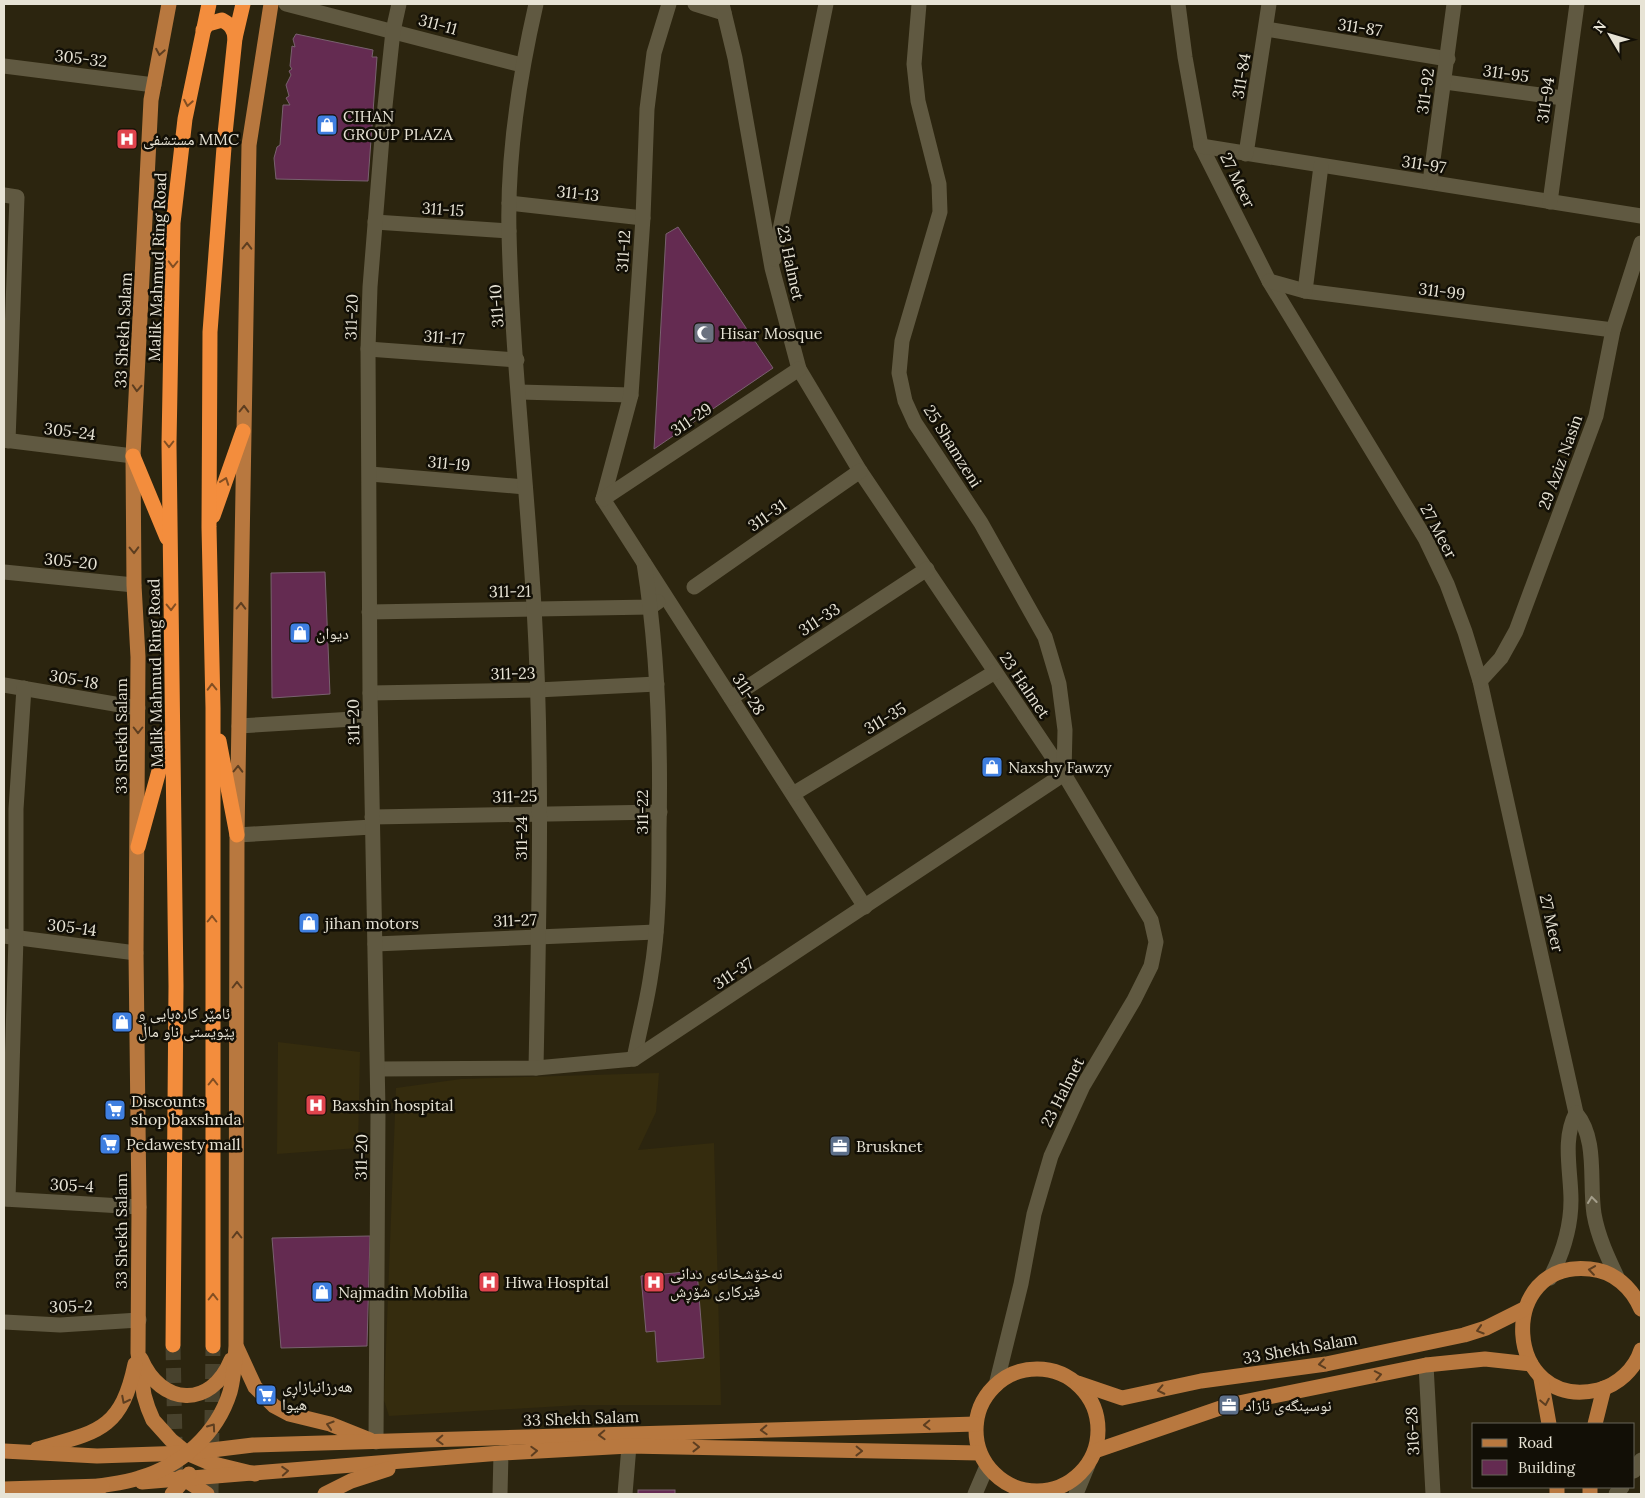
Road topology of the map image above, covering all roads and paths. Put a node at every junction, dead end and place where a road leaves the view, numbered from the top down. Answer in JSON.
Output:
{"nodes":[{"id":1,"x":169,"y":4,"type":"edge"},
{"id":2,"x":209,"y":4,"type":"edge"},
{"id":3,"x":243,"y":4,"type":"edge"},
{"id":4,"x":271,"y":4,"type":"edge"},
{"id":5,"x":286,"y":4,"type":"edge"},
{"id":6,"x":398,"y":4,"type":"edge"},
{"id":7,"x":536,"y":4,"type":"edge"},
{"id":8,"x":669,"y":4,"type":"edge"},
{"id":9,"x":695,"y":4,"type":"edge"},
{"id":10,"x":826,"y":4,"type":"edge"},
{"id":11,"x":919,"y":4,"type":"edge"},
{"id":12,"x":1178,"y":4,"type":"edge"},
{"id":13,"x":1270,"y":4,"type":"edge"},
{"id":14,"x":1454,"y":4,"type":"edge"},
{"id":15,"x":1577,"y":4,"type":"edge"},
{"id":16,"x":723,"y":8,"type":"edge"},
{"id":17,"x":1266,"y":29,"type":"junction"},
{"id":18,"x":203,"y":30,"type":"junction"},
{"id":19,"x":393,"y":30,"type":"junction"},
{"id":20,"x":235,"y":38,"type":"junction"},
{"id":21,"x":1448,"y":59,"type":"junction"},
{"id":22,"x":522,"y":65,"type":"junction"},
{"id":23,"x":4,"y":66,"type":"edge"},
{"id":24,"x":1445,"y":82,"type":"junction"},
{"id":25,"x":154,"y":86,"type":"junction"},
{"id":26,"x":1562,"y":98,"type":"junction"},
{"id":27,"x":1201,"y":146,"type":"junction"},
{"id":28,"x":1246,"y":154,"type":"junction"},
{"id":29,"x":1321,"y":166,"type":"junction"},
{"id":30,"x":1430,"y":182,"type":"junction"},
{"id":31,"x":10,"y":196,"type":"edge"},
{"id":32,"x":1550,"y":202,"type":"junction"},
{"id":33,"x":509,"y":203,"type":"junction"},
{"id":34,"x":1641,"y":216,"type":"edge"},
{"id":35,"x":643,"y":218,"type":"junction"},
{"id":36,"x":375,"y":222,"type":"junction"},
{"id":37,"x":509,"y":231,"type":"junction"},
{"id":38,"x":1641,"y":242,"type":"edge"},
{"id":39,"x":772,"y":268,"type":"junction"},
{"id":40,"x":1269,"y":281,"type":"junction"},
{"id":41,"x":1305,"y":291,"type":"junction"},
{"id":42,"x":9,"y":312,"type":"edge"},
{"id":43,"x":1613,"y":330,"type":"junction"},
{"id":44,"x":368,"y":349,"type":"junction"},
{"id":45,"x":517,"y":360,"type":"junction"},
{"id":46,"x":798,"y":369,"type":"junction"},
{"id":47,"x":519,"y":392,"type":"junction"},
{"id":48,"x":631,"y":395,"type":"junction"},
{"id":49,"x":243,"y":431,"type":"junction"},
{"id":50,"x":6,"y":441,"type":"edge"},
{"id":51,"x":133,"y":456,"type":"junction"},
{"id":52,"x":860,"y":471,"type":"junction"},
{"id":53,"x":370,"y":474,"type":"junction"},
{"id":54,"x":525,"y":488,"type":"junction"},
{"id":55,"x":603,"y":500,"type":"junction"},
{"id":56,"x":209,"y":527,"type":"junction"},
{"id":57,"x":171,"y":546,"type":"junction"},
{"id":58,"x":644,"y":563,"type":"junction"},
{"id":59,"x":926,"y":569,"type":"junction"},
{"id":60,"x":4,"y":572,"type":"edge"},
{"id":61,"x":134,"y":585,"type":"junction"},
{"id":62,"x":694,"y":587,"type":"dead end"},
{"id":63,"x":666,"y":597,"type":"junction"},
{"id":64,"x":651,"y":607,"type":"junction"},
{"id":65,"x":534,"y":608,"type":"junction"},
{"id":66,"x":369,"y":612,"type":"junction"},
{"id":67,"x":995,"y":672,"type":"junction"},
{"id":68,"x":1480,"y":681,"type":"junction"},
{"id":69,"x":657,"y":684,"type":"junction"},
{"id":70,"x":4,"y":685,"type":"edge"},
{"id":71,"x":24,"y":688,"type":"junction"},
{"id":72,"x":537,"y":690,"type":"junction"},
{"id":73,"x":370,"y":693,"type":"junction"},
{"id":74,"x":731,"y":698,"type":"junction"},
{"id":75,"x":138,"y":708,"type":"junction"},
{"id":76,"x":213,"y":708,"type":"junction"},
{"id":77,"x":370,"y":718,"type":"junction"},
{"id":78,"x":173,"y":720,"type":"junction"},
{"id":79,"x":239,"y":726,"type":"junction"},
{"id":80,"x":1064,"y":774,"type":"junction"},
{"id":81,"x":793,"y":794,"type":"junction"},
{"id":82,"x":10,"y":808,"type":"edge"},
{"id":83,"x":660,"y":812,"type":"junction"},
{"id":84,"x":538,"y":813,"type":"junction"},
{"id":85,"x":372,"y":822,"type":"junction"},
{"id":86,"x":237,"y":835,"type":"junction"},
{"id":87,"x":138,"y":847,"type":"junction"},
{"id":88,"x":866,"y":907,"type":"junction"},
{"id":89,"x":656,"y":932,"type":"junction"},
{"id":90,"x":10,"y":937,"type":"edge"},
{"id":91,"x":538,"y":937,"type":"junction"},
{"id":92,"x":375,"y":944,"type":"junction"},
{"id":93,"x":136,"y":953,"type":"junction"},
{"id":94,"x":634,"y":1059,"type":"junction"},
{"id":95,"x":536,"y":1068,"type":"junction"},
{"id":96,"x":378,"y":1069,"type":"junction"},
{"id":97,"x":7,"y":1084,"type":"edge"},
{"id":98,"x":1576,"y":1113,"type":"junction"},
{"id":99,"x":6,"y":1199,"type":"edge"},
{"id":100,"x":139,"y":1207,"type":"junction"},
{"id":101,"x":1550,"y":1278,"type":"junction"},
{"id":102,"x":1629,"y":1287,"type":"edge"},
{"id":103,"x":1524,"y":1309,"type":"junction"},
{"id":104,"x":1641,"y":1309,"type":"edge"},
{"id":105,"x":138,"y":1320,"type":"junction"},
{"id":106,"x":4,"y":1322,"type":"edge"},
{"id":107,"x":173,"y":1345,"type":"tunnel mouth"},
{"id":108,"x":213,"y":1346,"type":"tunnel mouth"},
{"id":109,"x":236,"y":1346,"type":"junction"},
{"id":110,"x":138,"y":1353,"type":"junction"},
{"id":111,"x":1641,"y":1353,"type":"edge"},
{"id":112,"x":1531,"y":1364,"type":"junction"},
{"id":113,"x":1426,"y":1365,"type":"junction"},
{"id":114,"x":1541,"y":1379,"type":"junction"},
{"id":115,"x":1078,"y":1383,"type":"junction"},
{"id":116,"x":996,"y":1385,"type":"junction"},
{"id":117,"x":1604,"y":1388,"type":"junction"},
{"id":118,"x":1549,"y":1423,"type":"edge"},
{"id":119,"x":1595,"y":1423,"type":"edge"},
{"id":120,"x":976,"y":1424,"type":"junction"},
{"id":121,"x":376,"y":1442,"type":"junction"},
{"id":122,"x":253,"y":1445,"type":"junction"},
{"id":123,"x":629,"y":1446,"type":"junction"},
{"id":124,"x":4,"y":1451,"type":"edge"},
{"id":125,"x":24,"y":1452,"type":"junction"},
{"id":126,"x":187,"y":1453,"type":"junction"},
{"id":127,"x":501,"y":1453,"type":"junction"},
{"id":128,"x":97,"y":1456,"type":"junction"},
{"id":129,"x":1092,"y":1458,"type":"junction"},
{"id":130,"x":983,"y":1460,"type":"junction"},
{"id":131,"x":205,"y":1461,"type":"junction"},
{"id":132,"x":411,"y":1461,"type":"junction"},
{"id":133,"x":164,"y":1468,"type":"junction"},
{"id":134,"x":255,"y":1474,"type":"junction"},
{"id":135,"x":184,"y":1478,"type":"junction"},
{"id":136,"x":94,"y":1487,"type":"junction"},
{"id":137,"x":22,"y":1488,"type":"junction"},
{"id":138,"x":5,"y":1490,"type":"edge"},
{"id":139,"x":44,"y":1494,"type":"edge"},
{"id":140,"x":172,"y":1494,"type":"edge"},
{"id":141,"x":207,"y":1494,"type":"edge"},
{"id":142,"x":325,"y":1494,"type":"edge"},
{"id":143,"x":500,"y":1494,"type":"edge"},
{"id":144,"x":625,"y":1494,"type":"edge"},
{"id":145,"x":975,"y":1494,"type":"edge"},
{"id":146,"x":1076,"y":1494,"type":"edge"},
{"id":147,"x":1433,"y":1494,"type":"edge"}],
"edges":[{"from":1,"to":25,"type":"main road","name":"33 Shekh Salam","one_way":true},
{"from":2,"to":18,"type":"highway","name":"Malik Mahmud Ring Road"},
{"from":3,"to":20,"type":"highway"},
{"from":49,"to":4,"type":"main road","one_way":true},
{"from":5,"to":19,"type":"street","name":"311-11"},
{"from":6,"to":19,"type":"street","name":"311-20"},
{"from":7,"to":22,"type":"street","name":"311-10"},
{"from":8,"to":35,"type":"street","name":"311-12"},
{"from":9,"to":16,"type":"street"},
{"from":10,"to":39,"type":"street"},
{"from":11,"to":80,"type":"street","name":"25 Shamzeni"},
{"from":12,"to":27,"type":"street","name":"27 Meer"},
{"from":13,"to":17,"type":"street","name":"311-84"},
{"from":14,"to":21,"type":"street","name":"311-92"},
{"from":15,"to":26,"type":"street","name":"311-94"},
{"from":16,"to":39,"type":"street","name":"23 Halmet"},
{"from":17,"to":21,"type":"street","name":"311-87"},
{"from":17,"to":28,"type":"street","name":"311-84"},
{"from":18,"to":20,"type":"highway"},
{"from":18,"to":57,"type":"highway","name":"Malik Mahmud Ring Road","one_way":true},
{"from":19,"to":22,"type":"street","name":"311-11"},
{"from":19,"to":36,"type":"street","name":"311-20"},
{"from":20,"to":56,"type":"highway"},
{"from":21,"to":24,"type":"street","name":"311-92"},
{"from":22,"to":33,"type":"street","name":"311-10"},
{"from":23,"to":25,"type":"street","name":"305-32"},
{"from":24,"to":26,"type":"street","name":"311-95"},
{"from":24,"to":30,"type":"street","name":"311-92"},
{"from":25,"to":51,"type":"main road","name":"33 Shekh Salam","one_way":true},
{"from":26,"to":32,"type":"street","name":"311-94"},
{"from":27,"to":28,"type":"street","name":"311-97"},
{"from":27,"to":40,"type":"street","name":"27 Meer"},
{"from":28,"to":29,"type":"street","name":"311-97"},
{"from":29,"to":30,"type":"street","name":"311-97"},
{"from":29,"to":41,"type":"street"},
{"from":30,"to":32,"type":"street","name":"311-97"},
{"from":31,"to":42,"type":"street"},
{"from":32,"to":34,"type":"street","name":"311-97"},
{"from":33,"to":35,"type":"street","name":"311-13"},
{"from":33,"to":37,"type":"street","name":"311-10"},
{"from":35,"to":48,"type":"street","name":"311-12"},
{"from":36,"to":37,"type":"street","name":"311-15"},
{"from":36,"to":44,"type":"street","name":"311-20"},
{"from":37,"to":45,"type":"street","name":"311-10"},
{"from":38,"to":43,"type":"street","name":"29 Aziz Nasin"},
{"from":39,"to":46,"type":"street","name":"23 Halmet"},
{"from":40,"to":41,"type":"street","name":"311-99"},
{"from":40,"to":68,"type":"street","name":"27 Meer"},
{"from":41,"to":43,"type":"street","name":"311-99"},
{"from":42,"to":50,"type":"street"},
{"from":43,"to":68,"type":"street","name":"29 Aziz Nasin"},
{"from":44,"to":45,"type":"street","name":"311-17"},
{"from":44,"to":53,"type":"street","name":"311-20"},
{"from":45,"to":47,"type":"street","name":"311-10"},
{"from":46,"to":52,"type":"street","name":"23 Halmet"},
{"from":46,"to":55,"type":"street","name":"311-29"},
{"from":47,"to":48,"type":"street"},
{"from":47,"to":54,"type":"street","name":"311-10"},
{"from":48,"to":55,"type":"street","name":"311-12"},
{"from":56,"to":49,"type":"highway","one_way":true},
{"from":79,"to":49,"type":"main road","one_way":true},
{"from":50,"to":51,"type":"street","name":"305-24"},
{"from":51,"to":57,"type":"highway"},
{"from":51,"to":61,"type":"main road","name":"33 Shekh Salam","one_way":true},
{"from":52,"to":59,"type":"street","name":"23 Halmet"},
{"from":52,"to":62,"type":"street","name":"311-31"},
{"from":53,"to":54,"type":"street","name":"311-19"},
{"from":53,"to":66,"type":"street","name":"311-20"},
{"from":54,"to":65,"type":"street","name":"311-10"},
{"from":55,"to":58,"type":"street","name":"311-28"},
{"from":76,"to":56,"type":"highway","one_way":true},
{"from":57,"to":78,"type":"highway","name":"Malik Mahmud Ring Road","one_way":true},
{"from":58,"to":63,"type":"street","name":"311-28"},
{"from":58,"to":64,"type":"street","name":"311-22"},
{"from":59,"to":67,"type":"street","name":"23 Halmet"},
{"from":59,"to":74,"type":"street","name":"311-33"},
{"from":60,"to":61,"type":"street","name":"305-20"},
{"from":61,"to":75,"type":"main road","name":"33 Shekh Salam"},
{"from":63,"to":64,"type":"street"},
{"from":63,"to":74,"type":"street","name":"311-28"},
{"from":64,"to":65,"type":"street","name":"311-21"},
{"from":64,"to":69,"type":"street","name":"311-22"},
{"from":65,"to":66,"type":"street","name":"311-21"},
{"from":65,"to":72,"type":"street","name":"311-24"},
{"from":66,"to":73,"type":"street","name":"311-20"},
{"from":67,"to":80,"type":"street","name":"23 Halmet"},
{"from":67,"to":81,"type":"street","name":"311-35"},
{"from":68,"to":98,"type":"street","name":"27 Meer"},
{"from":69,"to":72,"type":"street","name":"311-23"},
{"from":69,"to":83,"type":"street","name":"311-22"},
{"from":70,"to":71,"type":"street","name":"305-18"},
{"from":71,"to":75,"type":"street","name":"305-18"},
{"from":71,"to":82,"type":"street"},
{"from":72,"to":73,"type":"street","name":"311-23"},
{"from":72,"to":84,"type":"street","name":"311-24"},
{"from":73,"to":77,"type":"street","name":"311-20"},
{"from":74,"to":81,"type":"street","name":"311-28"},
{"from":75,"to":87,"type":"main road","name":"33 Shekh Salam","one_way":true},
{"from":76,"to":86,"type":"highway"},
{"from":108,"to":76,"type":"highway","one_way":true},
{"from":77,"to":79,"type":"street"},
{"from":77,"to":85,"type":"street","name":"311-20"},
{"from":78,"to":87,"type":"highway"},
{"from":78,"to":107,"type":"highway","name":"Malik Mahmud Ring Road"},
{"from":86,"to":79,"type":"main road","one_way":true},
{"from":80,"to":88,"type":"street","name":"311-37"},
{"from":80,"to":116,"type":"street","name":"23 Halmet"},
{"from":81,"to":88,"type":"street","name":"311-28"},
{"from":82,"to":90,"type":"street"},
{"from":83,"to":84,"type":"street","name":"311-25"},
{"from":83,"to":89,"type":"street","name":"311-22"},
{"from":84,"to":85,"type":"street","name":"311-25"},
{"from":84,"to":91,"type":"street","name":"311-24"},
{"from":85,"to":86,"type":"street","name":"311-25"},
{"from":85,"to":92,"type":"street","name":"311-20"},
{"from":109,"to":86,"type":"main road","one_way":true},
{"from":87,"to":93,"type":"main road","name":"33 Shekh Salam"},
{"from":88,"to":94,"type":"street","name":"311-37"},
{"from":89,"to":91,"type":"street","name":"311-27"},
{"from":89,"to":94,"type":"street","name":"311-22"},
{"from":90,"to":93,"type":"street","name":"305-14"},
{"from":90,"to":97,"type":"street"},
{"from":91,"to":92,"type":"street","name":"311-27"},
{"from":91,"to":95,"type":"street","name":"311-24"},
{"from":92,"to":96,"type":"street","name":"311-20"},
{"from":93,"to":100,"type":"main road","name":"33 Shekh Salam"},
{"from":94,"to":95,"type":"street","name":"311-37"},
{"from":95,"to":96,"type":"street","name":"311-37"},
{"from":96,"to":121,"type":"street","name":"311-20"},
{"from":97,"to":99,"type":"street"},
{"from":98,"to":101,"type":"street"},
{"from":102,"to":98,"type":"street","name":"27 Meer","one_way":true},
{"from":99,"to":100,"type":"street","name":"305-4"},
{"from":100,"to":105,"type":"main road","name":"33 Shekh Salam"},
{"from":102,"to":101,"type":"main road","name":"33 Shekh Salam","one_way":true},
{"from":101,"to":103,"type":"main road","name":"33 Shekh Salam"},
{"from":102,"to":104,"type":"main road"},
{"from":103,"to":112,"type":"main road"},
{"from":103,"to":115,"type":"main road","name":"33 Shekh Salam","one_way":true},
{"from":105,"to":106,"type":"street","name":"305-2"},
{"from":105,"to":110,"type":"main road","name":"33 Shekh Salam"},
{"from":109,"to":110,"type":"main road"},
{"from":121,"to":109,"type":"main road","one_way":true},
{"from":126,"to":109,"type":"main road","one_way":true},
{"from":110,"to":125,"type":"main road","one_way":true},
{"from":110,"to":126,"type":"main road","name":"33 Shekh Salam"},
{"from":111,"to":117,"type":"main road"},
{"from":112,"to":113,"type":"main road"},
{"from":112,"to":114,"type":"main road"},
{"from":129,"to":113,"type":"main road","one_way":true},
{"from":113,"to":147,"type":"street","name":"316-28"},
{"from":114,"to":117,"type":"main road"},
{"from":114,"to":118,"type":"main road","one_way":true},
{"from":115,"to":116,"type":"main road","name":"33 Shekh Salam"},
{"from":115,"to":129,"type":"main road","name":"33 Shekh Salam"},
{"from":116,"to":120,"type":"main road","name":"33 Shekh Salam"},
{"from":117,"to":119,"type":"main road"},
{"from":120,"to":121,"type":"main road","name":"33 Shekh Salam","one_way":true},
{"from":120,"to":130,"type":"main road","name":"33 Shekh Salam"},
{"from":121,"to":122,"type":"main road","name":"33 Shekh Salam"},
{"from":122,"to":126,"type":"main road","name":"33 Shekh Salam"},
{"from":122,"to":131,"type":"main road"},
{"from":127,"to":123,"type":"main road","name":"33 Shekh Salam","one_way":true},
{"from":123,"to":130,"type":"main road","name":"33 Shekh Salam","one_way":true},
{"from":123,"to":144,"type":"street"},
{"from":124,"to":125,"type":"main road","name":"33 Shekh Salam"},
{"from":125,"to":128,"type":"main road","name":"33 Shekh Salam"},
{"from":126,"to":128,"type":"main road","name":"33 Shekh Salam"},
{"from":126,"to":131,"type":"main road","name":"33 Shekh Salam"},
{"from":126,"to":133,"type":"main road"},
{"from":127,"to":132,"type":"main road","name":"33 Shekh Salam"},
{"from":127,"to":143,"type":"street"},
{"from":128,"to":133,"type":"main road"},
{"from":129,"to":130,"type":"main road"},
{"from":129,"to":146,"type":"street"},
{"from":130,"to":145,"type":"street"},
{"from":131,"to":134,"type":"main road","name":"33 Shekh Salam"},
{"from":131,"to":135,"type":"main road"},
{"from":134,"to":132,"type":"main road","name":"33 Shekh Salam","one_way":true},
{"from":132,"to":142,"type":"main road"},
{"from":133,"to":135,"type":"main road"},
{"from":133,"to":136,"type":"main road"},
{"from":134,"to":135,"type":"main road","name":"33 Shekh Salam"},
{"from":135,"to":136,"type":"main road","name":"33 Shekh Salam"},
{"from":135,"to":140,"type":"main road"},
{"from":135,"to":141,"type":"main road"},
{"from":136,"to":137,"type":"main road","name":"33 Shekh Salam"},
{"from":137,"to":138,"type":"main road","name":"33 Shekh Salam"},
{"from":137,"to":139,"type":"main road"}]}
